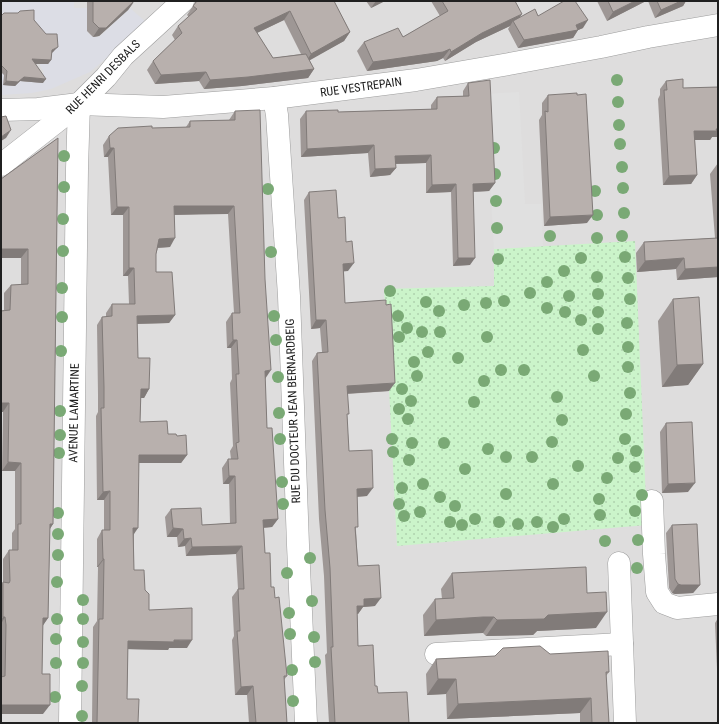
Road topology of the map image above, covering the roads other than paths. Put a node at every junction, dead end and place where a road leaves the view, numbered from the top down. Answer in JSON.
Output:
{"nodes":[{"id":1,"x":183,"y":1,"type":"edge"},
{"id":2,"x":718,"y":25,"type":"edge"},
{"id":3,"x":274,"y":98,"type":"junction"},
{"id":4,"x":79,"y":104,"type":"junction"},
{"id":5,"x":1,"y":110,"type":"edge"},
{"id":6,"x":1,"y":165,"type":"edge"},
{"id":7,"x":652,"y":501,"type":"dead end"},
{"id":8,"x":619,"y":563,"type":"dead end"},
{"id":9,"x":718,"y":604,"type":"edge"},
{"id":10,"x":622,"y":644,"type":"junction"},
{"id":11,"x":436,"y":654,"type":"dead end"},
{"id":12,"x":70,"y":723,"type":"edge"},
{"id":13,"x":306,"y":723,"type":"edge"},
{"id":14,"x":625,"y":723,"type":"edge"}],
"edges":[{"from":1,"to":4,"type":"street","name":"RUE HENRI DESBALS"},
{"from":2,"to":3,"type":"street","name":"RUE VESTREPAIN"},
{"from":3,"to":4,"type":"street","name":"RUE VESTREPAIN"},
{"from":3,"to":13,"type":"street","name":"RUE DU DOCTEUR JEAN BERNARDBEIG"},
{"from":4,"to":5,"type":"street","name":"RUE VESTREPAIN"},
{"from":4,"to":6,"type":"street","name":"RUE HENRI DESBALS"},
{"from":4,"to":12,"type":"street","name":"AVENUE LAMARTINE"},
{"from":7,"to":9,"type":"street"},
{"from":8,"to":10,"type":"street"},
{"from":10,"to":11,"type":"street"},
{"from":10,"to":14,"type":"street"}]}
